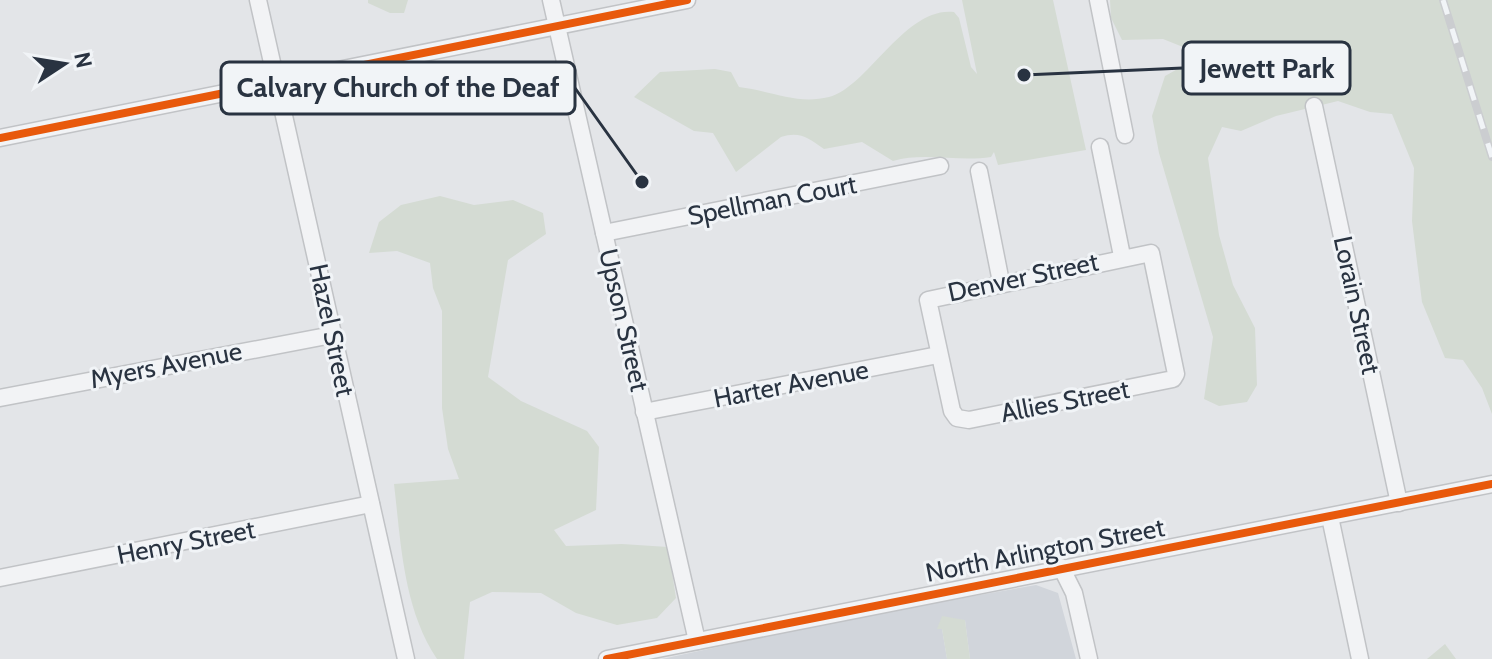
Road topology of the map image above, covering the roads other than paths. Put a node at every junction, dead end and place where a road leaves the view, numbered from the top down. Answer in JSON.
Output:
{"nodes":[{"id":1,"x":258,"y":0,"type":"edge"},
{"id":2,"x":551,"y":0,"type":"edge"},
{"id":3,"x":1098,"y":0,"type":"edge"},
{"id":4,"x":676,"y":1,"type":"edge"},
{"id":5,"x":557,"y":26,"type":"junction"},
{"id":6,"x":277,"y":83,"type":"junction"},
{"id":7,"x":1314,"y":106,"type":"dead end"},
{"id":8,"x":1125,"y":135,"type":"dead end"},
{"id":9,"x":0,"y":138,"type":"edge"},
{"id":10,"x":1100,"y":147,"type":"dead end"},
{"id":11,"x":940,"y":166,"type":"dead end"},
{"id":12,"x":979,"y":171,"type":"dead end"},
{"id":13,"x":604,"y":233,"type":"junction"},
{"id":14,"x":1122,"y":256,"type":"junction"},
{"id":15,"x":1001,"y":282,"type":"junction"},
{"id":16,"x":332,"y":335,"type":"junction"},
{"id":17,"x":938,"y":355,"type":"junction"},
{"id":18,"x":1173,"y":379,"type":"joint"},
{"id":19,"x":0,"y":398,"type":"edge"},
{"id":20,"x":644,"y":412,"type":"junction"},
{"id":21,"x":1492,"y":484,"type":"edge"},
{"id":22,"x":1399,"y":503,"type":"junction"},
{"id":23,"x":371,"y":504,"type":"junction"},
{"id":24,"x":1330,"y":517,"type":"junction"},
{"id":25,"x":1061,"y":567,"type":"junction"},
{"id":26,"x":0,"y":578,"type":"edge"},
{"id":27,"x":697,"y":641,"type":"junction"},
{"id":28,"x":406,"y":659,"type":"edge"},
{"id":29,"x":607,"y":659,"type":"edge"},
{"id":30,"x":1089,"y":659,"type":"edge"},
{"id":31,"x":1360,"y":659,"type":"edge"}],
"edges":[{"from":1,"to":6,"type":"street","name":"Hazel Street"},
{"from":2,"to":5,"type":"street","name":"Upson Street"},
{"from":3,"to":8,"type":"street"},
{"from":4,"to":5,"type":"street"},
{"from":5,"to":6,"type":"street"},
{"from":5,"to":13,"type":"street","name":"Upson Street"},
{"from":6,"to":9,"type":"street"},
{"from":6,"to":16,"type":"street","name":"Hazel Street"},
{"from":7,"to":22,"type":"street","name":"Lorain Street"},
{"from":10,"to":14,"type":"street"},
{"from":11,"to":13,"type":"street","name":"Spellman Court"},
{"from":12,"to":15,"type":"street"},
{"from":13,"to":20,"type":"street","name":"Upson Street"},
{"from":14,"to":15,"type":"street","name":"Denver Street"},
{"from":14,"to":18,"type":"street","name":"Denver Street"},
{"from":15,"to":17,"type":"street","name":"Denver Street"},
{"from":16,"to":19,"type":"street","name":"Myers Avenue"},
{"from":16,"to":23,"type":"street","name":"Hazel Street"},
{"from":17,"to":18,"type":"street","name":"Allies Street"},
{"from":17,"to":20,"type":"street","name":"Harter Avenue"},
{"from":20,"to":27,"type":"street","name":"Upson Street"},
{"from":21,"to":22,"type":"street","name":"North Arlington Street"},
{"from":22,"to":24,"type":"street","name":"North Arlington Street"},
{"from":23,"to":26,"type":"street","name":"Henry Street"},
{"from":23,"to":28,"type":"street","name":"Hazel Street"},
{"from":24,"to":25,"type":"street","name":"North Arlington Street"},
{"from":24,"to":31,"type":"street"},
{"from":25,"to":27,"type":"street","name":"North Arlington Street"},
{"from":25,"to":30,"type":"street"},
{"from":27,"to":29,"type":"street","name":"North Arlington Street"}]}
